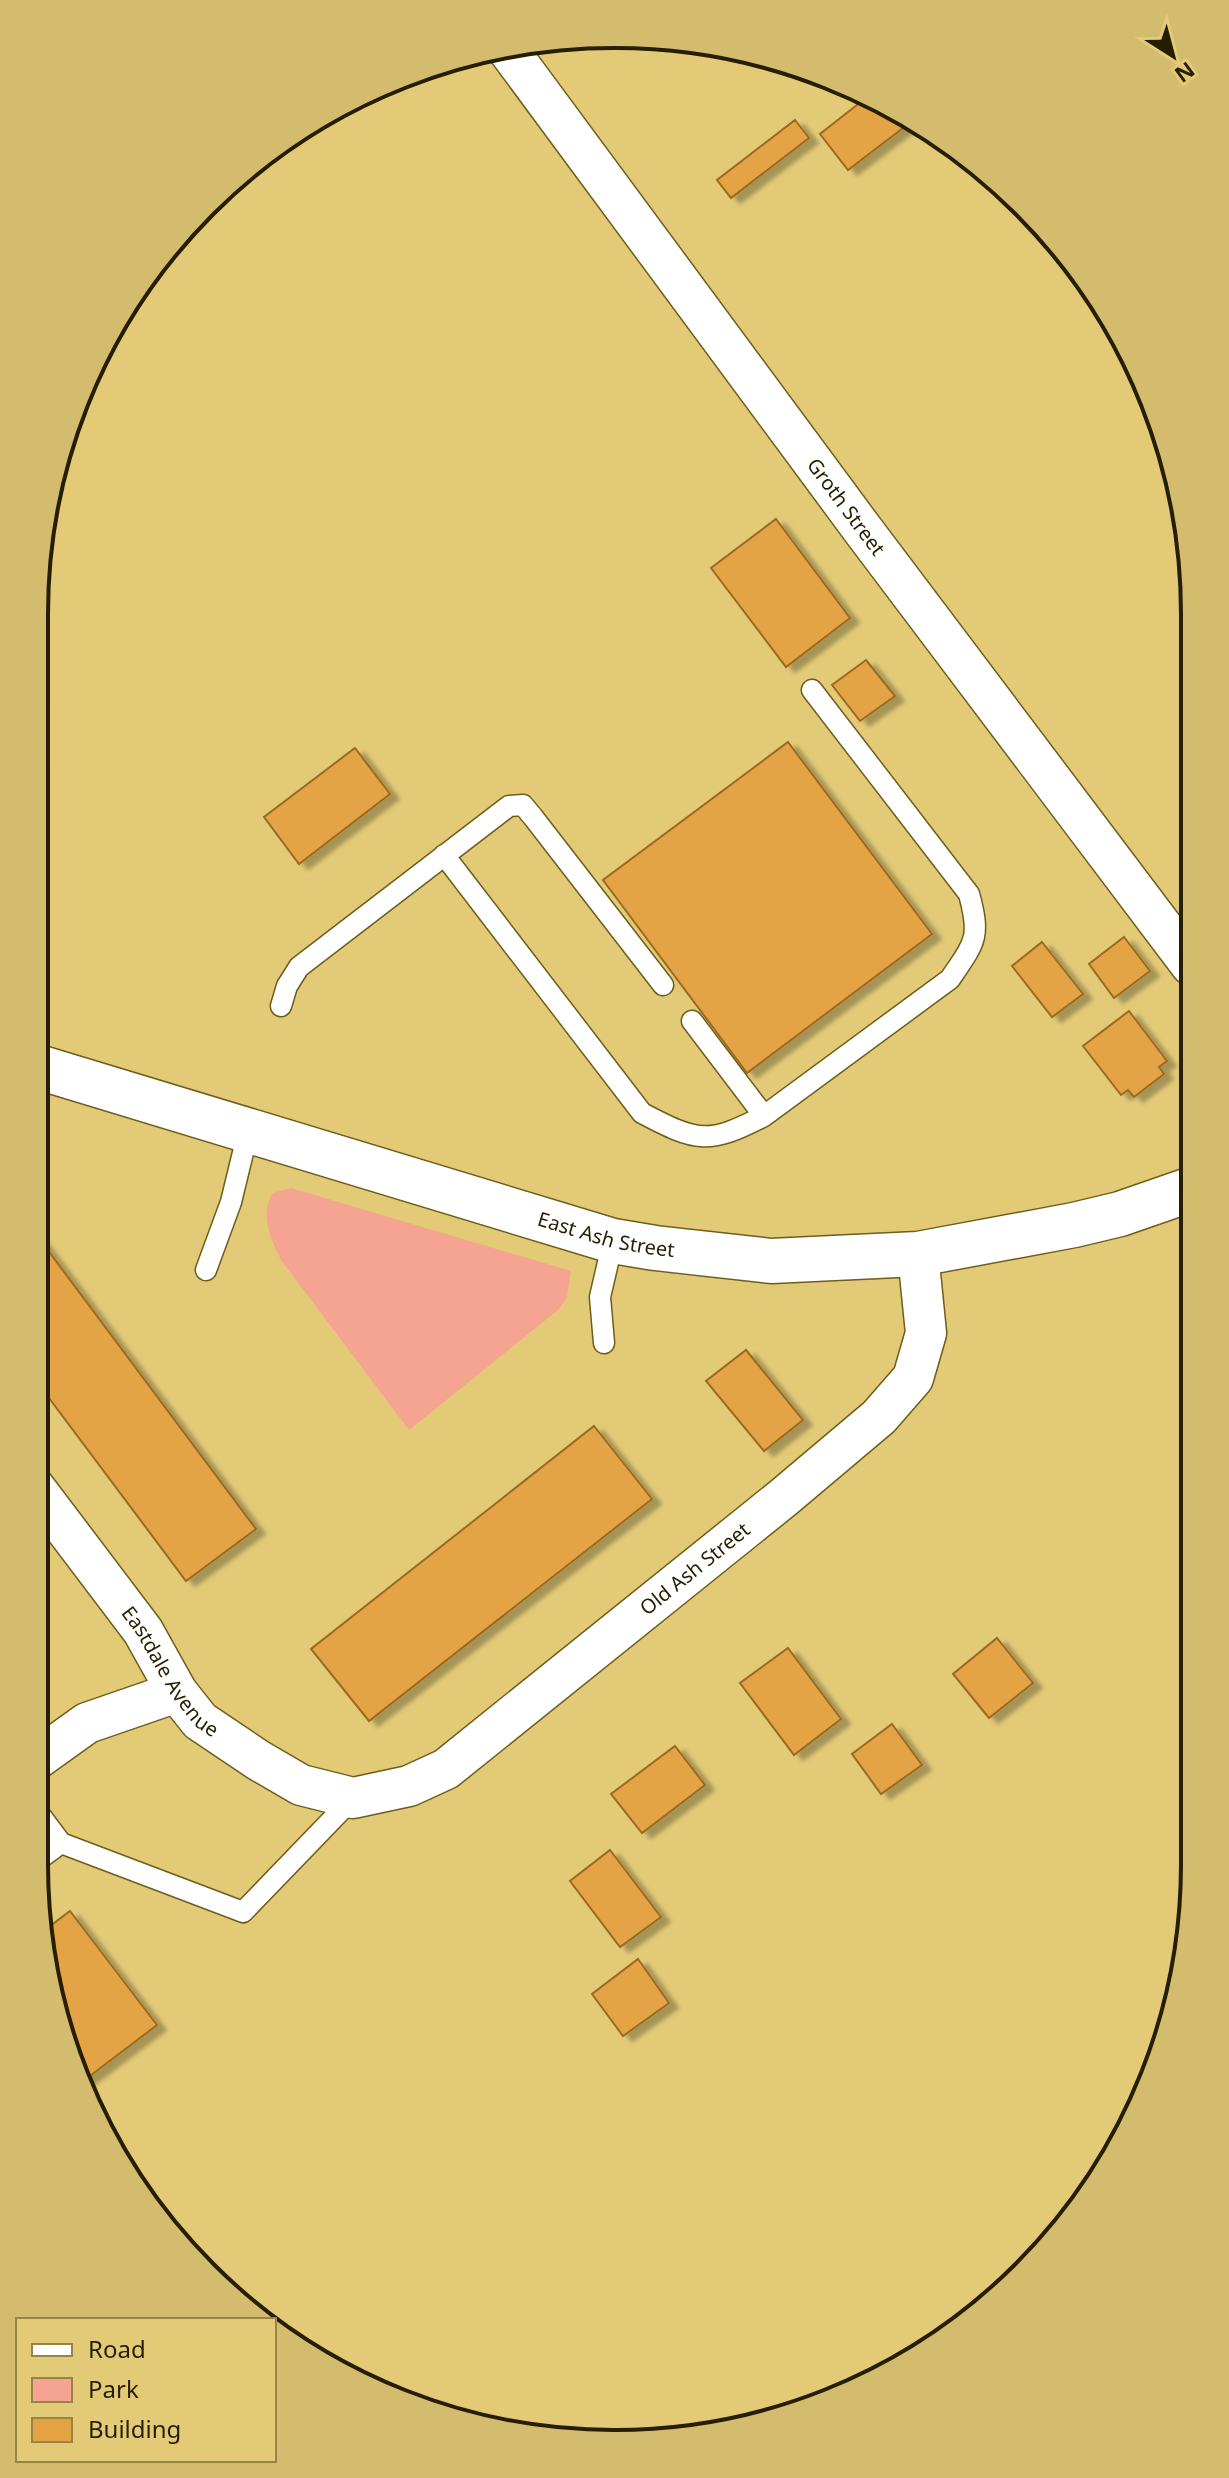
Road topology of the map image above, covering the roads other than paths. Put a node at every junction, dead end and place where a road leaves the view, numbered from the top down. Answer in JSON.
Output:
{"nodes":[{"id":1,"x":514,"y":57,"type":"edge"},
{"id":2,"x":812,"y":690,"type":"dead end"},
{"id":3,"x":444,"y":855,"type":"junction"},
{"id":4,"x":1181,"y":952,"type":"edge"},
{"id":5,"x":663,"y":985,"type":"dead end"},
{"id":6,"x":281,"y":1006,"type":"dead end"},
{"id":7,"x":692,"y":1021,"type":"dead end"},
{"id":8,"x":48,"y":1070,"type":"edge"},
{"id":9,"x":764,"y":1116,"type":"junction"},
{"id":10,"x":248,"y":1132,"type":"junction"},
{"id":11,"x":1181,"y":1193,"type":"edge"},
{"id":12,"x":613,"y":1241,"type":"junction"},
{"id":13,"x":918,"y":1254,"type":"junction"},
{"id":14,"x":206,"y":1270,"type":"dead end"},
{"id":15,"x":604,"y":1343,"type":"dead end"},
{"id":16,"x":48,"y":1505,"type":"edge"},
{"id":17,"x":177,"y":1692,"type":"junction"},
{"id":18,"x":48,"y":1751,"type":"edge"},
{"id":19,"x":353,"y":1798,"type":"junction"},
{"id":20,"x":48,"y":1826,"type":"edge"},
{"id":21,"x":61,"y":1843,"type":"junction"},
{"id":22,"x":48,"y":1853,"type":"edge"}],
"edges":[{"from":1,"to":4,"type":"street","name":"Groth Street"},
{"from":2,"to":9,"type":"lane"},
{"from":3,"to":5,"type":"lane"},
{"from":3,"to":6,"type":"lane"},
{"from":3,"to":9,"type":"lane"},
{"from":7,"to":9,"type":"lane"},
{"from":8,"to":10,"type":"street","name":"East Ash Street"},
{"from":10,"to":12,"type":"street","name":"East Ash Street"},
{"from":10,"to":14,"type":"lane"},
{"from":11,"to":13,"type":"street","name":"East Ash Street"},
{"from":12,"to":13,"type":"street","name":"East Ash Street"},
{"from":12,"to":15,"type":"lane"},
{"from":13,"to":19,"type":"street","name":"Old Ash Street"},
{"from":16,"to":17,"type":"street","name":"Eastdale Avenue"},
{"from":17,"to":18,"type":"street"},
{"from":17,"to":19,"type":"street","name":"Eastdale Avenue"},
{"from":19,"to":21,"type":"lane"},
{"from":20,"to":21,"type":"lane"},
{"from":21,"to":22,"type":"lane"}]}
